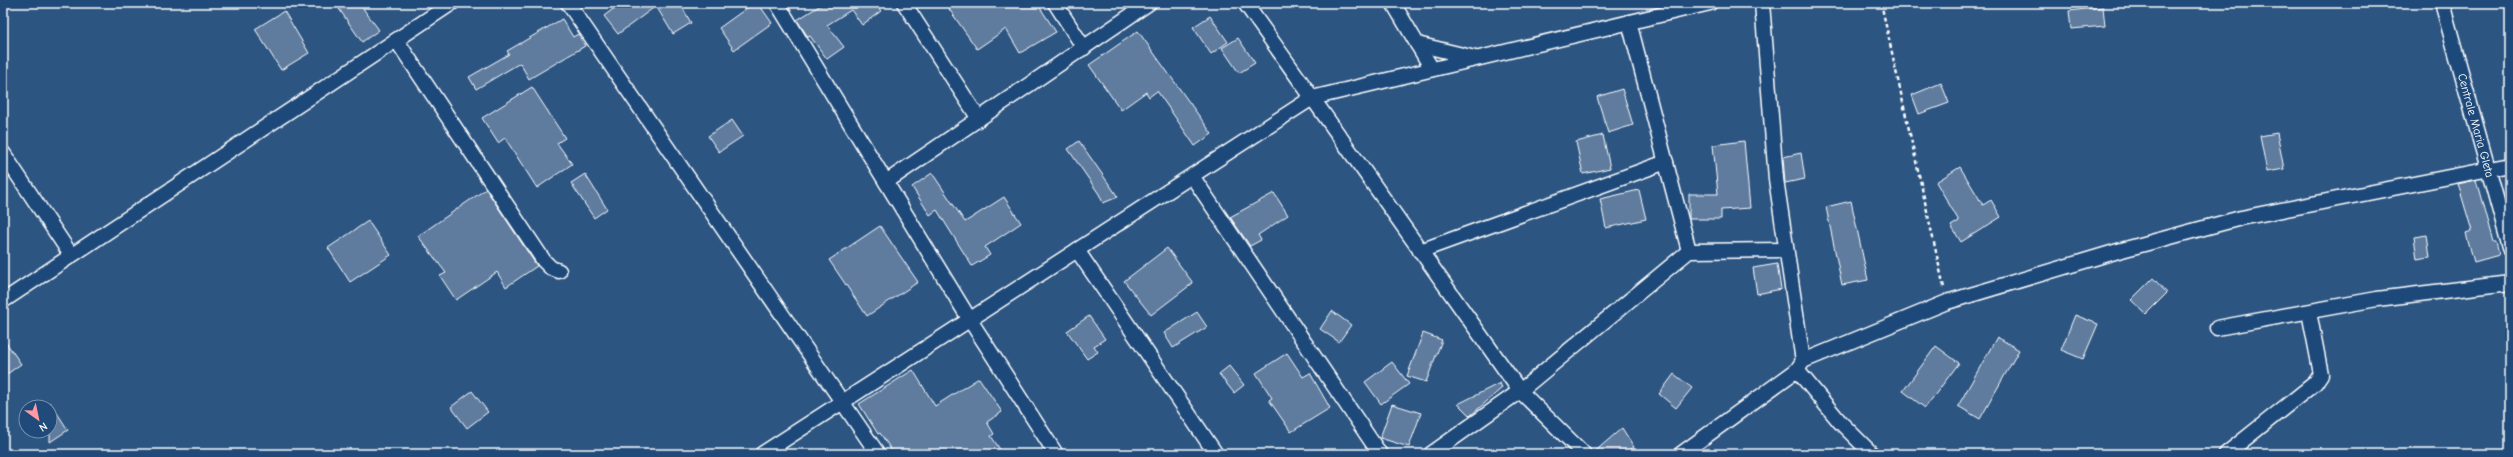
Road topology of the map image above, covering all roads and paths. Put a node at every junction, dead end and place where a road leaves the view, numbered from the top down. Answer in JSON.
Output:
{"nodes":[{"id":1,"x":452,"y":3,"type":"edge"},
{"id":2,"x":568,"y":3,"type":"edge"},
{"id":3,"x":777,"y":3,"type":"edge"},
{"id":4,"x":904,"y":3,"type":"edge"},
{"id":5,"x":1055,"y":3,"type":"edge"},
{"id":6,"x":1149,"y":3,"type":"edge"},
{"id":7,"x":1245,"y":3,"type":"edge"},
{"id":8,"x":1393,"y":3,"type":"edge"},
{"id":9,"x":1710,"y":3,"type":"edge"},
{"id":10,"x":1762,"y":3,"type":"edge"},
{"id":11,"x":1881,"y":3,"type":"edge"},
{"id":12,"x":2442,"y":3,"type":"edge"},
{"id":13,"x":1629,"y":22,"type":"junction"},
{"id":14,"x":397,"y":41,"type":"junction"},
{"id":15,"x":1417,"y":44,"type":"junction"},
{"id":16,"x":1084,"y":48,"type":"junction"},
{"id":17,"x":1478,"y":58,"type":"junction"},
{"id":18,"x":1432,"y":69,"type":"junction"},
{"id":19,"x":1312,"y":98,"type":"junction"},
{"id":20,"x":978,"y":119,"type":"junction"},
{"id":21,"x":3,"y":153,"type":"edge"},
{"id":22,"x":1666,"y":162,"type":"junction"},
{"id":23,"x":2510,"y":165,"type":"edge"},
{"id":24,"x":2489,"y":169,"type":"junction"},
{"id":25,"x":1192,"y":176,"type":"junction"},
{"id":26,"x":886,"y":182,"type":"junction"},
{"id":27,"x":2510,"y":248,"type":"edge"},
{"id":28,"x":1077,"y":250,"type":"junction"},
{"id":29,"x":1786,"y":250,"type":"junction"},
{"id":30,"x":1420,"y":251,"type":"junction"},
{"id":31,"x":1690,"y":251,"type":"junction"},
{"id":32,"x":71,"y":255,"type":"junction"},
{"id":33,"x":559,"y":271,"type":"dead end"},
{"id":34,"x":2510,"y":283,"type":"edge"},
{"id":35,"x":3,"y":301,"type":"edge"},
{"id":36,"x":1947,"y":302,"type":"junction"},
{"id":37,"x":2310,"y":312,"type":"junction"},
{"id":38,"x":970,"y":320,"type":"junction"},
{"id":39,"x":2217,"y":328,"type":"dead end"},
{"id":40,"x":1800,"y":365,"type":"junction"},
{"id":41,"x":1520,"y":391,"type":"junction"},
{"id":42,"x":842,"y":402,"type":"junction"},
{"id":43,"x":762,"y":454,"type":"edge"},
{"id":44,"x":878,"y":454,"type":"edge"},
{"id":45,"x":1056,"y":454,"type":"edge"},
{"id":46,"x":1216,"y":454,"type":"edge"},
{"id":47,"x":1380,"y":454,"type":"edge"},
{"id":48,"x":1431,"y":454,"type":"edge"},
{"id":49,"x":1584,"y":454,"type":"edge"},
{"id":50,"x":1681,"y":454,"type":"edge"},
{"id":51,"x":1872,"y":454,"type":"edge"},
{"id":52,"x":2226,"y":454,"type":"edge"}],
"edges":[{"from":1,"to":14,"type":"street"},
{"from":2,"to":42,"type":"street"},
{"from":3,"to":26,"type":"street"},
{"from":4,"to":20,"type":"street"},
{"from":5,"to":16,"type":"street"},
{"from":6,"to":16,"type":"street"},
{"from":7,"to":19,"type":"street"},
{"from":8,"to":15,"type":"street"},
{"from":9,"to":13,"type":"street"},
{"from":10,"to":29,"type":"street"},
{"from":11,"to":36,"type":"path"},
{"from":12,"to":24,"type":"street","name":"Centrale Maria Gleta"},
{"from":13,"to":17,"type":"street"},
{"from":13,"to":22,"type":"street"},
{"from":14,"to":32,"type":"street"},
{"from":14,"to":33,"type":"street"},
{"from":15,"to":17,"type":"street"},
{"from":15,"to":18,"type":"street"},
{"from":16,"to":20,"type":"street"},
{"from":17,"to":18,"type":"street"},
{"from":18,"to":19,"type":"street"},
{"from":19,"to":25,"type":"street"},
{"from":19,"to":30,"type":"street"},
{"from":20,"to":26,"type":"street"},
{"from":21,"to":32,"type":"street"},
{"from":22,"to":30,"type":"street"},
{"from":22,"to":31,"type":"street"},
{"from":23,"to":24,"type":"street"},
{"from":24,"to":27,"type":"street","name":"Centrale Maria Gleta"},
{"from":24,"to":36,"type":"street"},
{"from":25,"to":28,"type":"street"},
{"from":25,"to":47,"type":"street"},
{"from":26,"to":38,"type":"street"},
{"from":28,"to":38,"type":"street"},
{"from":28,"to":46,"type":"street"},
{"from":29,"to":31,"type":"street"},
{"from":29,"to":40,"type":"street"},
{"from":30,"to":41,"type":"street"},
{"from":31,"to":41,"type":"street"},
{"from":32,"to":35,"type":"street"},
{"from":34,"to":37,"type":"street"},
{"from":36,"to":40,"type":"street"},
{"from":37,"to":39,"type":"street"},
{"from":37,"to":52,"type":"street"},
{"from":38,"to":42,"type":"street"},
{"from":38,"to":45,"type":"street"},
{"from":40,"to":50,"type":"street"},
{"from":40,"to":51,"type":"street"},
{"from":41,"to":48,"type":"street"},
{"from":41,"to":49,"type":"street"},
{"from":42,"to":43,"type":"street"},
{"from":42,"to":44,"type":"street"}]}
